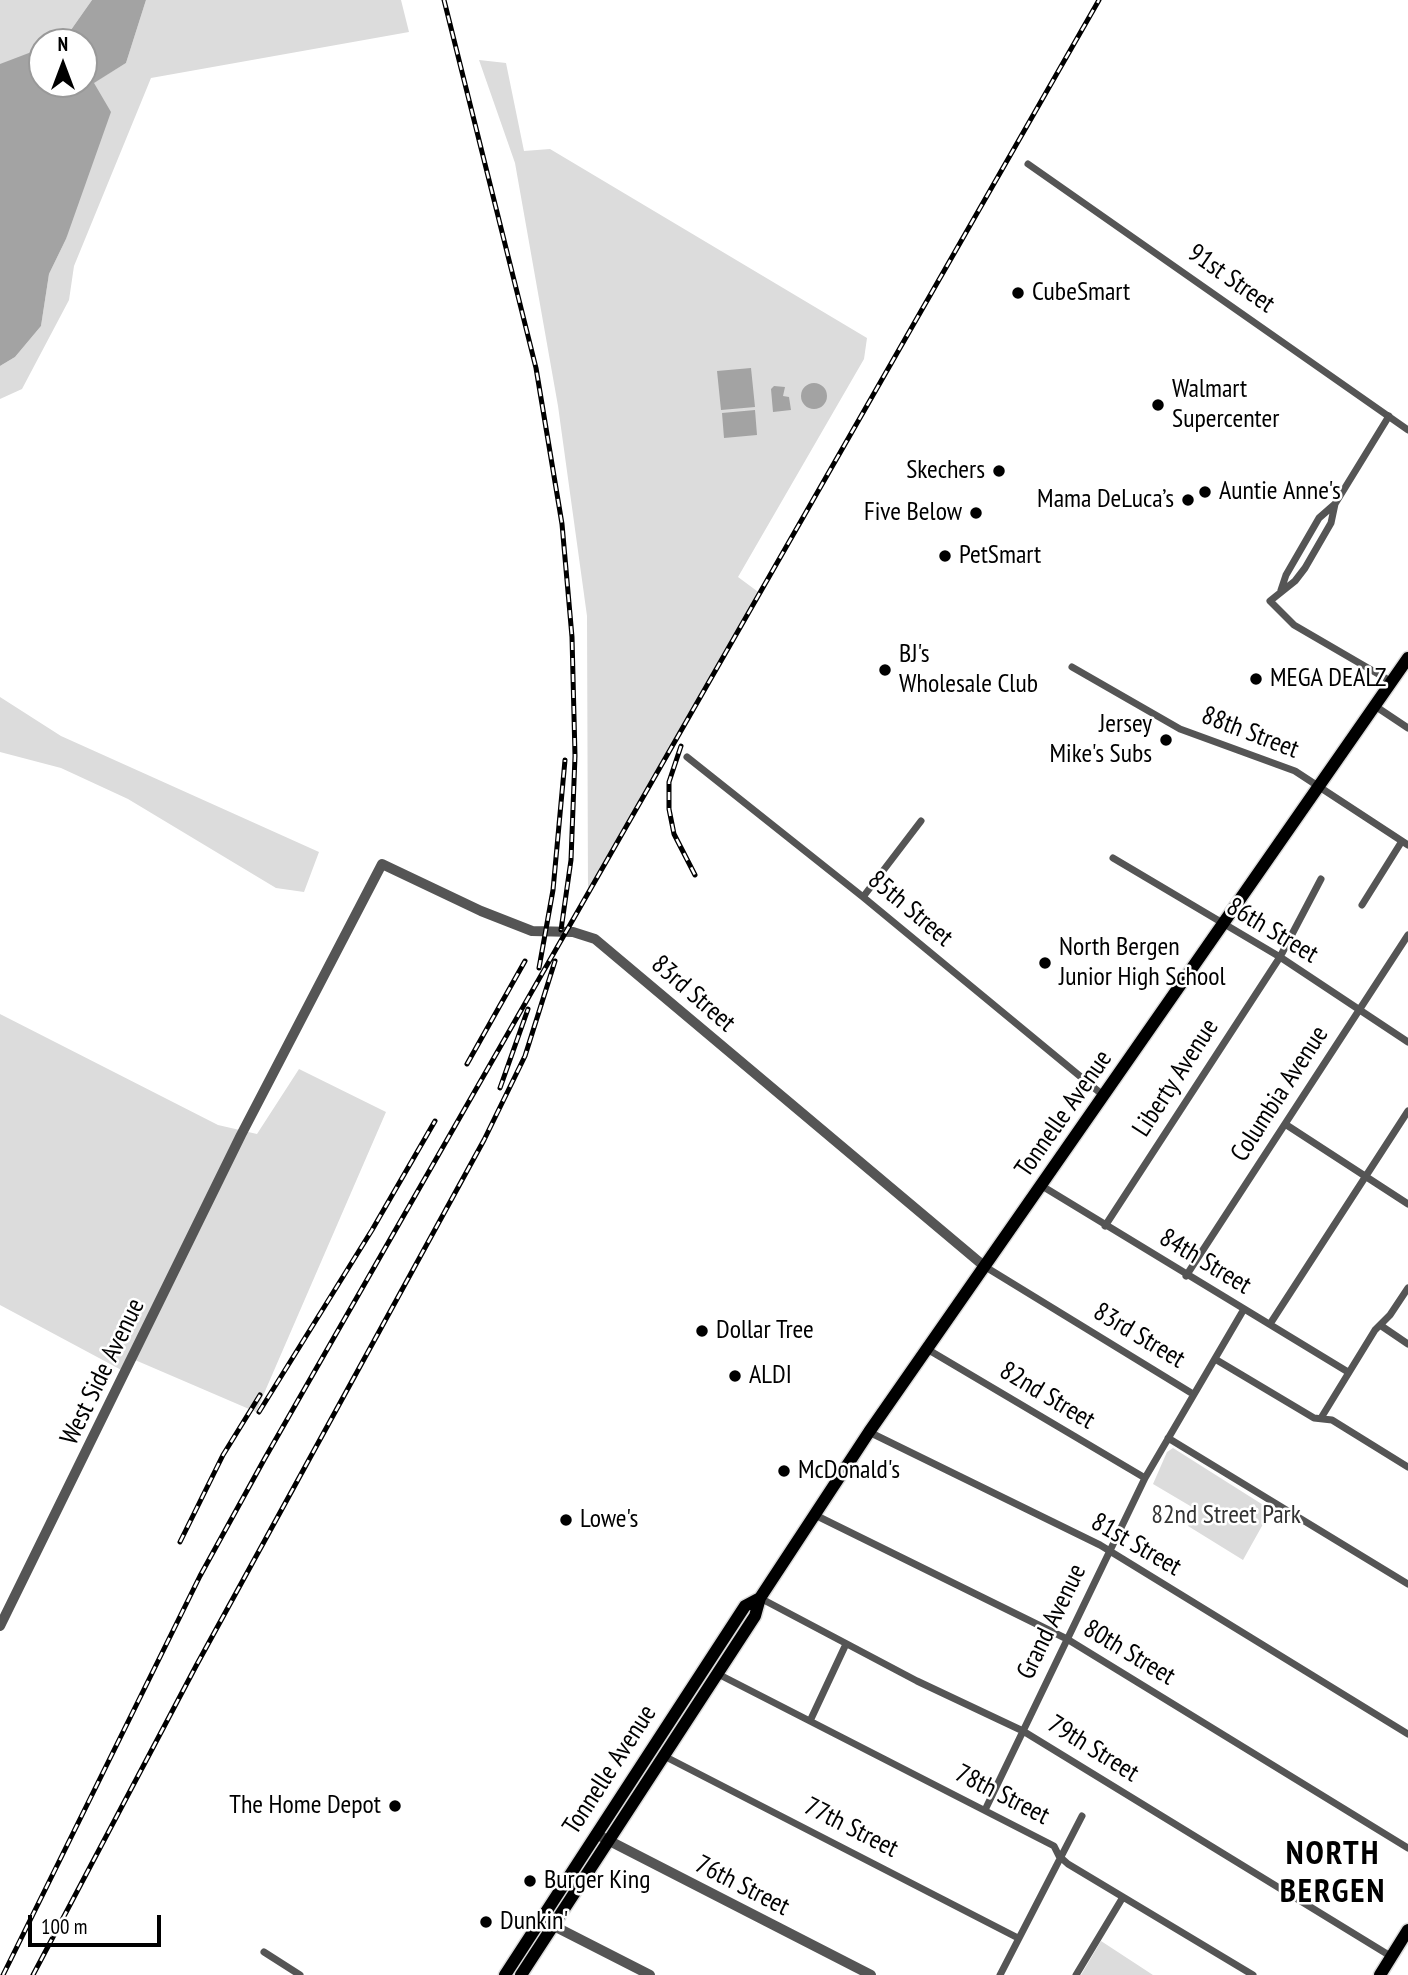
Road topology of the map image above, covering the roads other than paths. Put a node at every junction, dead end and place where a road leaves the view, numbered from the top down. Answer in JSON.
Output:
{"nodes":[{"id":1,"x":1028,"y":164,"type":"dead end"},
{"id":2,"x":1389,"y":416,"type":"junction"},
{"id":3,"x":1408,"y":430,"type":"edge"},
{"id":4,"x":1335,"y":504,"type":"junction"},
{"id":5,"x":1280,"y":590,"type":"junction"},
{"id":6,"x":1408,"y":658,"type":"edge"},
{"id":7,"x":1072,"y":667,"type":"dead end"},
{"id":8,"x":1392,"y":681,"type":"junction"},
{"id":9,"x":1374,"y":705,"type":"junction"},
{"id":10,"x":1408,"y":728,"type":"edge"},
{"id":11,"x":687,"y":757,"type":"dead end"},
{"id":12,"x":1318,"y":784,"type":"junction"},
{"id":13,"x":921,"y":821,"type":"dead end"},
{"id":14,"x":1405,"y":843,"type":"edge"},
{"id":15,"x":1113,"y":858,"type":"dead end"},
{"id":16,"x":1321,"y":879,"type":"dead end"},
{"id":17,"x":863,"y":897,"type":"junction"},
{"id":18,"x":1362,"y":905,"type":"dead end"},
{"id":19,"x":1224,"y":923,"type":"junction"},
{"id":20,"x":1408,"y":934,"type":"edge"},
{"id":21,"x":1280,"y":957,"type":"junction"},
{"id":22,"x":1359,"y":1011,"type":"junction"},
{"id":23,"x":1408,"y":1042,"type":"edge"},
{"id":24,"x":1105,"y":1097,"type":"junction"},
{"id":25,"x":1408,"y":1111,"type":"edge"},
{"id":26,"x":1285,"y":1124,"type":"junction"},
{"id":27,"x":241,"y":1135,"type":"joint"},
{"id":28,"x":1365,"y":1176,"type":"junction"},
{"id":29,"x":1042,"y":1186,"type":"junction"},
{"id":30,"x":1408,"y":1204,"type":"edge"},
{"id":31,"x":1105,"y":1226,"type":"junction"},
{"id":32,"x":984,"y":1266,"type":"junction"},
{"id":33,"x":1186,"y":1276,"type":"junction"},
{"id":34,"x":1408,"y":1288,"type":"edge"},
{"id":35,"x":1244,"y":1309,"type":"junction"},
{"id":36,"x":1270,"y":1324,"type":"junction"},
{"id":37,"x":1380,"y":1325,"type":"junction"},
{"id":38,"x":1408,"y":1344,"type":"edge"},
{"id":39,"x":928,"y":1349,"type":"junction"},
{"id":40,"x":1214,"y":1359,"type":"junction"},
{"id":41,"x":1348,"y":1372,"type":"junction"},
{"id":42,"x":1193,"y":1394,"type":"junction"},
{"id":43,"x":1321,"y":1418,"type":"junction"},
{"id":44,"x":869,"y":1432,"type":"junction"},
{"id":45,"x":1168,"y":1438,"type":"junction"},
{"id":46,"x":1408,"y":1467,"type":"edge"},
{"id":47,"x":1145,"y":1478,"type":"junction"},
{"id":48,"x":815,"y":1515,"type":"junction"},
{"id":49,"x":1110,"y":1551,"type":"junction"},
{"id":50,"x":1408,"y":1584,"type":"edge"},
{"id":51,"x":760,"y":1598,"type":"junction"},
{"id":52,"x":0,"y":1626,"type":"edge"},
{"id":53,"x":1067,"y":1639,"type":"junction"},
{"id":54,"x":845,"y":1644,"type":"junction"},
{"id":55,"x":718,"y":1674,"type":"junction"},
{"id":56,"x":810,"y":1720,"type":"junction"},
{"id":57,"x":1023,"y":1731,"type":"junction"},
{"id":58,"x":1408,"y":1734,"type":"edge"},
{"id":59,"x":664,"y":1756,"type":"junction"},
{"id":60,"x":985,"y":1810,"type":"junction"},
{"id":61,"x":1082,"y":1816,"type":"dead end"},
{"id":62,"x":596,"y":1834,"type":"junction"},
{"id":63,"x":608,"y":1841,"type":"junction"},
{"id":64,"x":1408,"y":1849,"type":"edge"},
{"id":65,"x":1059,"y":1856,"type":"junction"},
{"id":66,"x":1123,"y":1897,"type":"junction"},
{"id":67,"x":552,"y":1925,"type":"junction"},
{"id":68,"x":1408,"y":1930,"type":"edge"},
{"id":69,"x":1018,"y":1938,"type":"junction"},
{"id":70,"x":264,"y":1952,"type":"dead end"},
{"id":71,"x":1392,"y":1957,"type":"junction"},
{"id":72,"x":300,"y":1975,"type":"edge"},
{"id":73,"x":505,"y":1975,"type":"edge"},
{"id":74,"x":520,"y":1975,"type":"edge"},
{"id":75,"x":650,"y":1975,"type":"edge"},
{"id":76,"x":871,"y":1975,"type":"edge"},
{"id":77,"x":1000,"y":1975,"type":"edge"},
{"id":78,"x":1076,"y":1975,"type":"edge"},
{"id":79,"x":1253,"y":1975,"type":"edge"},
{"id":80,"x":1380,"y":1975,"type":"edge"}],
"edges":[{"from":1,"to":2,"type":"street","name":"91st Street"},
{"from":2,"to":3,"type":"street","name":"91st Street"},
{"from":2,"to":4,"type":"street"},
{"from":4,"to":5,"type":"street"},
{"from":4,"to":5,"type":"street"},
{"from":5,"to":8,"type":"street"},
{"from":6,"to":8,"type":"main road","name":"Tonnelle Avenue"},
{"from":7,"to":12,"type":"street","name":"88th Street"},
{"from":8,"to":9,"type":"main road","name":"Tonnelle Avenue"},
{"from":9,"to":10,"type":"street"},
{"from":9,"to":12,"type":"main road","name":"Tonnelle Avenue"},
{"from":11,"to":17,"type":"street","name":"85th Street"},
{"from":12,"to":14,"type":"street","name":"88th Street"},
{"from":12,"to":19,"type":"main road","name":"Tonnelle Avenue"},
{"from":13,"to":17,"type":"street"},
{"from":14,"to":18,"type":"street"},
{"from":15,"to":19,"type":"street","name":"86th Street"},
{"from":16,"to":21,"type":"street","name":"Liberty Avenue"},
{"from":17,"to":24,"type":"street","name":"85th Street"},
{"from":19,"to":21,"type":"street","name":"86th Street"},
{"from":19,"to":24,"type":"main road","name":"Tonnelle Avenue"},
{"from":20,"to":22,"type":"street","name":"Columbia Avenue"},
{"from":21,"to":22,"type":"street","name":"86th Street"},
{"from":21,"to":31,"type":"street","name":"Liberty Avenue"},
{"from":22,"to":23,"type":"street","name":"86th Street"},
{"from":22,"to":26,"type":"street","name":"Columbia Avenue"},
{"from":24,"to":29,"type":"main road","name":"Tonnelle Avenue"},
{"from":25,"to":28,"type":"street"},
{"from":26,"to":28,"type":"street"},
{"from":26,"to":33,"type":"street","name":"Columbia Avenue"},
{"from":27,"to":32,"type":"street","name":"83rd Street"},
{"from":27,"to":52,"type":"street","name":"West Side Avenue"},
{"from":28,"to":30,"type":"street"},
{"from":28,"to":36,"type":"street"},
{"from":29,"to":31,"type":"street","name":"84th Street"},
{"from":29,"to":32,"type":"main road","name":"Tonnelle Avenue"},
{"from":31,"to":33,"type":"street","name":"84th Street"},
{"from":32,"to":39,"type":"main road","name":"Tonnelle Avenue"},
{"from":32,"to":42,"type":"street","name":"83rd Street"},
{"from":33,"to":35,"type":"street","name":"84th Street"},
{"from":34,"to":37,"type":"street"},
{"from":35,"to":36,"type":"street","name":"84th Street"},
{"from":35,"to":40,"type":"street","name":"Grand Avenue"},
{"from":36,"to":41,"type":"street","name":"84th Street"},
{"from":37,"to":38,"type":"street"},
{"from":37,"to":41,"type":"street"},
{"from":39,"to":44,"type":"main road","name":"Tonnelle Avenue"},
{"from":39,"to":47,"type":"street","name":"82nd Street"},
{"from":40,"to":42,"type":"street","name":"Grand Avenue"},
{"from":40,"to":43,"type":"street","name":"83rd Street"},
{"from":41,"to":43,"type":"street"},
{"from":42,"to":45,"type":"street","name":"Grand Avenue"},
{"from":43,"to":46,"type":"street","name":"83rd Street"},
{"from":44,"to":48,"type":"main road","name":"Tonnelle Avenue"},
{"from":44,"to":49,"type":"street","name":"81st Street"},
{"from":45,"to":47,"type":"street","name":"Grand Avenue"},
{"from":45,"to":50,"type":"street"},
{"from":47,"to":49,"type":"street","name":"Grand Avenue"},
{"from":48,"to":51,"type":"main road","name":"Tonnelle Avenue"},
{"from":48,"to":53,"type":"street","name":"80th Street"},
{"from":49,"to":53,"type":"street","name":"Grand Avenue"},
{"from":49,"to":58,"type":"street","name":"81st Street"},
{"from":51,"to":54,"type":"street","name":"79th Street"},
{"from":51,"to":55,"type":"main road","name":"Tonnelle Avenue"},
{"from":51,"to":62,"type":"main road","name":"Tonnelle Avenue"},
{"from":53,"to":57,"type":"street","name":"Grand Avenue"},
{"from":53,"to":64,"type":"street","name":"80th Street"},
{"from":54,"to":56,"type":"street"},
{"from":54,"to":57,"type":"street","name":"79th Street"},
{"from":55,"to":56,"type":"street","name":"78th Street"},
{"from":55,"to":59,"type":"main road","name":"Tonnelle Avenue"},
{"from":56,"to":60,"type":"street","name":"78th Street"},
{"from":57,"to":60,"type":"street","name":"Grand Avenue"},
{"from":57,"to":71,"type":"street","name":"79th Street"},
{"from":59,"to":63,"type":"main road","name":"Tonnelle Avenue"},
{"from":59,"to":69,"type":"street","name":"77th Street"},
{"from":60,"to":65,"type":"street","name":"78th Street"},
{"from":61,"to":65,"type":"street"},
{"from":62,"to":63,"type":"street","name":"76th Street"},
{"from":62,"to":73,"type":"main road","name":"Tonnelle Avenue"},
{"from":63,"to":67,"type":"main road","name":"Tonnelle Avenue"},
{"from":63,"to":76,"type":"street","name":"76th Street"},
{"from":65,"to":66,"type":"street","name":"78th Street"},
{"from":65,"to":69,"type":"street"},
{"from":66,"to":78,"type":"street"},
{"from":66,"to":79,"type":"street","name":"78th Street"},
{"from":67,"to":74,"type":"main road","name":"Tonnelle Avenue"},
{"from":67,"to":75,"type":"street"},
{"from":68,"to":71,"type":"main road"},
{"from":69,"to":77,"type":"street"},
{"from":70,"to":72,"type":"street"},
{"from":71,"to":80,"type":"main road"}]}
